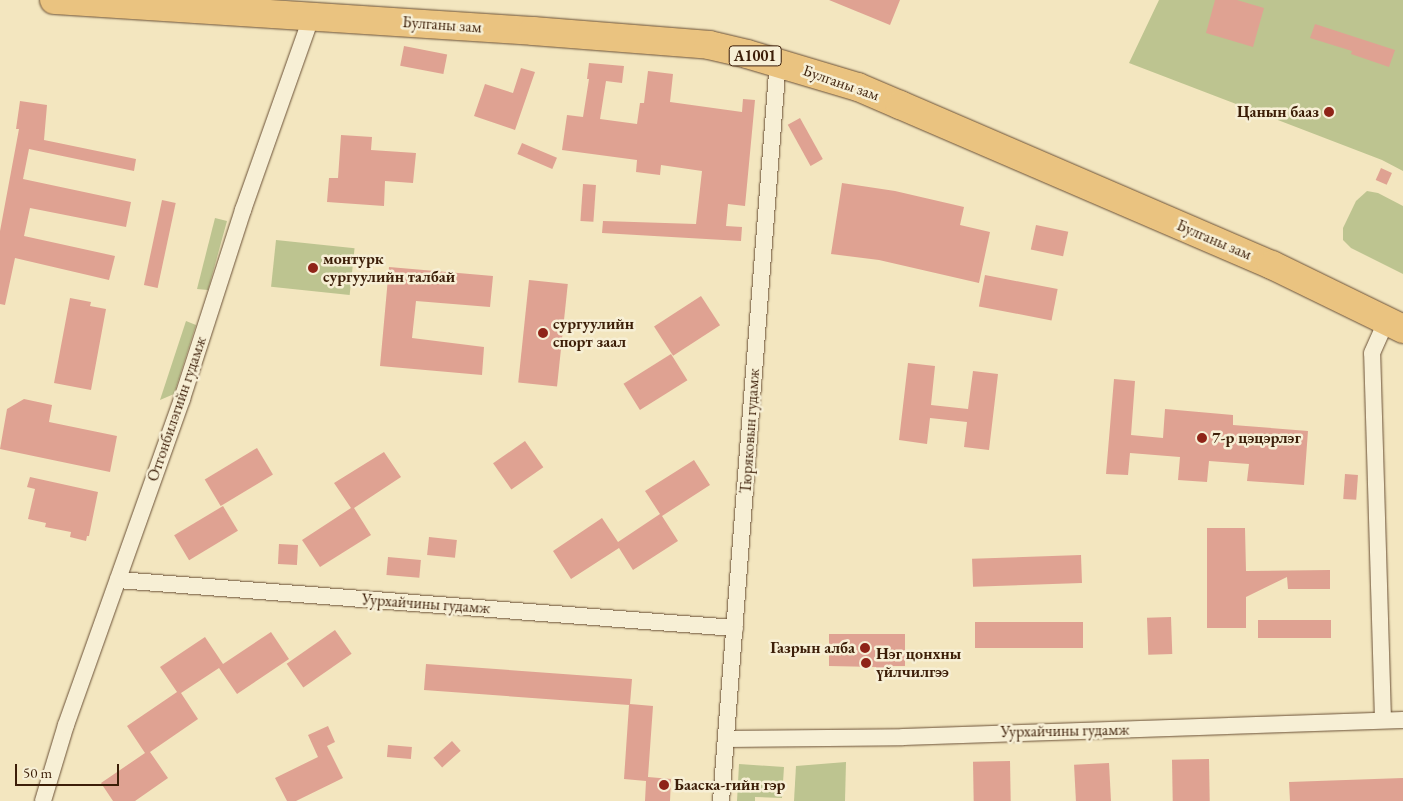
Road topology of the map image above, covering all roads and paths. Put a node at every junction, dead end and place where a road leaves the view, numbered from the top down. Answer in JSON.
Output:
{"nodes":[{"id":1,"x":54,"y":0,"type":"edge"},
{"id":2,"x":311,"y":18,"type":"junction"},
{"id":3,"x":778,"y":61,"type":"junction"},
{"id":4,"x":1395,"y":324,"type":"edge"},
{"id":5,"x":118,"y":580,"type":"junction"},
{"id":6,"x":734,"y":628,"type":"junction"},
{"id":7,"x":1382,"y":720,"type":"junction"},
{"id":8,"x":1403,"y":720,"type":"edge"},
{"id":9,"x":726,"y":740,"type":"junction"},
{"id":10,"x":44,"y":801,"type":"edge"},
{"id":11,"x":721,"y":801,"type":"edge"}],
"edges":[{"from":1,"to":2,"type":"highway","name":"Булганы зам","number":"A1001"},
{"from":2,"to":3,"type":"highway","name":"Булганы зам","number":"A1001"},
{"from":2,"to":5,"type":"street","name":"Отгонбилэгийн гудамж"},
{"from":3,"to":4,"type":"highway","name":"Булганы зам","number":"A1001"},
{"from":3,"to":6,"type":"street","name":"Тюряковын гудамж"},
{"from":4,"to":7,"type":"street"},
{"from":5,"to":6,"type":"street","name":"Уурхайчины гудамж"},
{"from":5,"to":10,"type":"street","name":"Отгонбилэгийн гудамж"},
{"from":6,"to":9,"type":"street","name":"Тюряковын гудамж"},
{"from":7,"to":8,"type":"street","name":"Уурхайчины гудамж"},
{"from":7,"to":9,"type":"street","name":"Уурхайчины гудамж"},
{"from":9,"to":11,"type":"street","name":"Тюряковын гудамж"}]}
